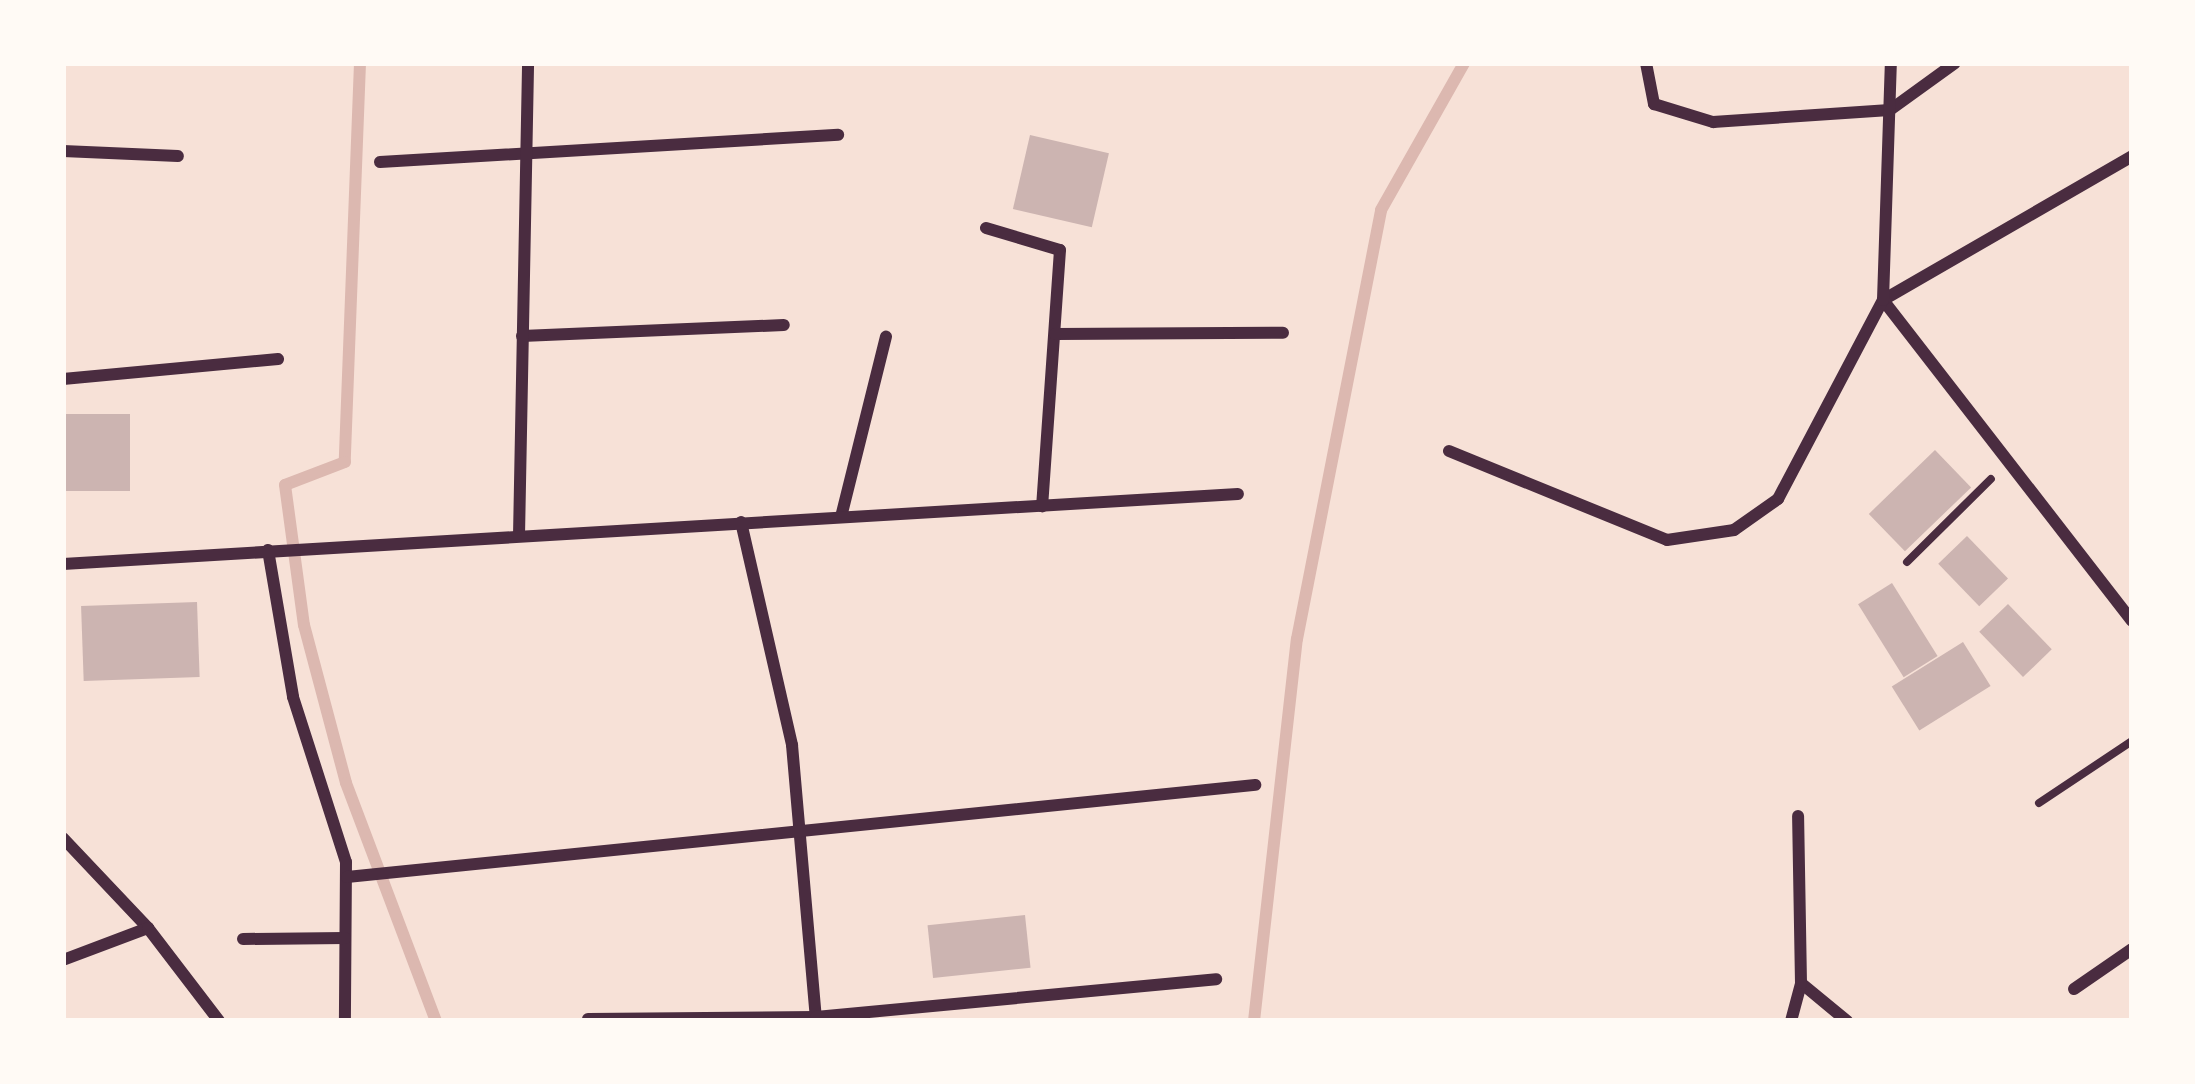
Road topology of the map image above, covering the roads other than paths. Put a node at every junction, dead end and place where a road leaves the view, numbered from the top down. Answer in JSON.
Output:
{"nodes":[{"id":1,"x":527,"y":63,"type":"edge"},
{"id":2,"x":1646,"y":63,"type":"edge"},
{"id":3,"x":1891,"y":63,"type":"edge"},
{"id":4,"x":1955,"y":63,"type":"edge"},
{"id":5,"x":1890,"y":110,"type":"junction"},
{"id":6,"x":838,"y":135,"type":"dead end"},
{"id":7,"x":63,"y":151,"type":"edge"},
{"id":8,"x":526,"y":155,"type":"junction"},
{"id":9,"x":178,"y":156,"type":"dead end"},
{"id":10,"x":2132,"y":156,"type":"edge"},
{"id":11,"x":380,"y":162,"type":"dead end"},
{"id":12,"x":986,"y":228,"type":"dead end"},
{"id":13,"x":1883,"y":300,"type":"junction"},
{"id":14,"x":784,"y":325,"type":"dead end"},
{"id":15,"x":1283,"y":333,"type":"dead end"},
{"id":16,"x":1055,"y":334,"type":"junction"},
{"id":17,"x":522,"y":335,"type":"junction"},
{"id":18,"x":886,"y":338,"type":"dead end"},
{"id":19,"x":278,"y":359,"type":"dead end"},
{"id":20,"x":63,"y":380,"type":"edge"},
{"id":21,"x":1449,"y":451,"type":"dead end"},
{"id":22,"x":1238,"y":494,"type":"dead end"},
{"id":23,"x":1042,"y":506,"type":"junction"},
{"id":24,"x":841,"y":517,"type":"junction"},
{"id":25,"x":741,"y":522,"type":"junction"},
{"id":26,"x":519,"y":536,"type":"junction"},
{"id":27,"x":273,"y":550,"type":"junction"},
{"id":28,"x":63,"y":564,"type":"edge"},
{"id":29,"x":2132,"y":621,"type":"edge"},
{"id":30,"x":1255,"y":785,"type":"dead end"},
{"id":31,"x":1798,"y":816,"type":"dead end"},
{"id":32,"x":63,"y":838,"type":"edge"},
{"id":33,"x":795,"y":838,"type":"junction"},
{"id":34,"x":347,"y":877,"type":"junction"},
{"id":35,"x":148,"y":928,"type":"junction"},
{"id":36,"x":345,"y":938,"type":"junction"},
{"id":37,"x":243,"y":939,"type":"dead end"},
{"id":38,"x":2132,"y":949,"type":"edge"},
{"id":39,"x":63,"y":960,"type":"edge"},
{"id":40,"x":1216,"y":980,"type":"dead end"},
{"id":41,"x":1801,"y":983,"type":"junction"},
{"id":42,"x":2074,"y":989,"type":"dead end"},
{"id":43,"x":588,"y":1019,"type":"edge"},
{"id":44,"x":816,"y":1019,"type":"edge"},
{"id":45,"x":219,"y":1021,"type":"edge"},
{"id":46,"x":345,"y":1021,"type":"edge"},
{"id":47,"x":1791,"y":1021,"type":"edge"},
{"id":48,"x":1847,"y":1021,"type":"edge"}],
"edges":[{"from":1,"to":8,"type":"street"},
{"from":2,"to":5,"type":"street"},
{"from":3,"to":5,"type":"street"},
{"from":4,"to":5,"type":"street"},
{"from":5,"to":13,"type":"street"},
{"from":6,"to":8,"type":"street"},
{"from":7,"to":9,"type":"street"},
{"from":8,"to":11,"type":"street"},
{"from":8,"to":17,"type":"street"},
{"from":10,"to":13,"type":"street"},
{"from":12,"to":16,"type":"street"},
{"from":13,"to":21,"type":"street"},
{"from":13,"to":29,"type":"street"},
{"from":14,"to":17,"type":"street"},
{"from":15,"to":16,"type":"street"},
{"from":16,"to":23,"type":"street"},
{"from":17,"to":26,"type":"street"},
{"from":18,"to":24,"type":"street"},
{"from":19,"to":20,"type":"street"},
{"from":22,"to":23,"type":"street"},
{"from":23,"to":24,"type":"street"},
{"from":24,"to":25,"type":"street"},
{"from":25,"to":26,"type":"street"},
{"from":25,"to":33,"type":"street"},
{"from":26,"to":27,"type":"street"},
{"from":27,"to":28,"type":"street"},
{"from":27,"to":34,"type":"street"},
{"from":30,"to":33,"type":"street"},
{"from":31,"to":41,"type":"street"},
{"from":32,"to":35,"type":"street"},
{"from":33,"to":34,"type":"street"},
{"from":33,"to":44,"type":"street"},
{"from":34,"to":36,"type":"street"},
{"from":35,"to":39,"type":"street"},
{"from":35,"to":45,"type":"street"},
{"from":36,"to":37,"type":"street"},
{"from":36,"to":46,"type":"street"},
{"from":38,"to":42,"type":"street"},
{"from":40,"to":44,"type":"street"},
{"from":41,"to":47,"type":"street"},
{"from":41,"to":48,"type":"street"},
{"from":43,"to":44,"type":"street"}]}
